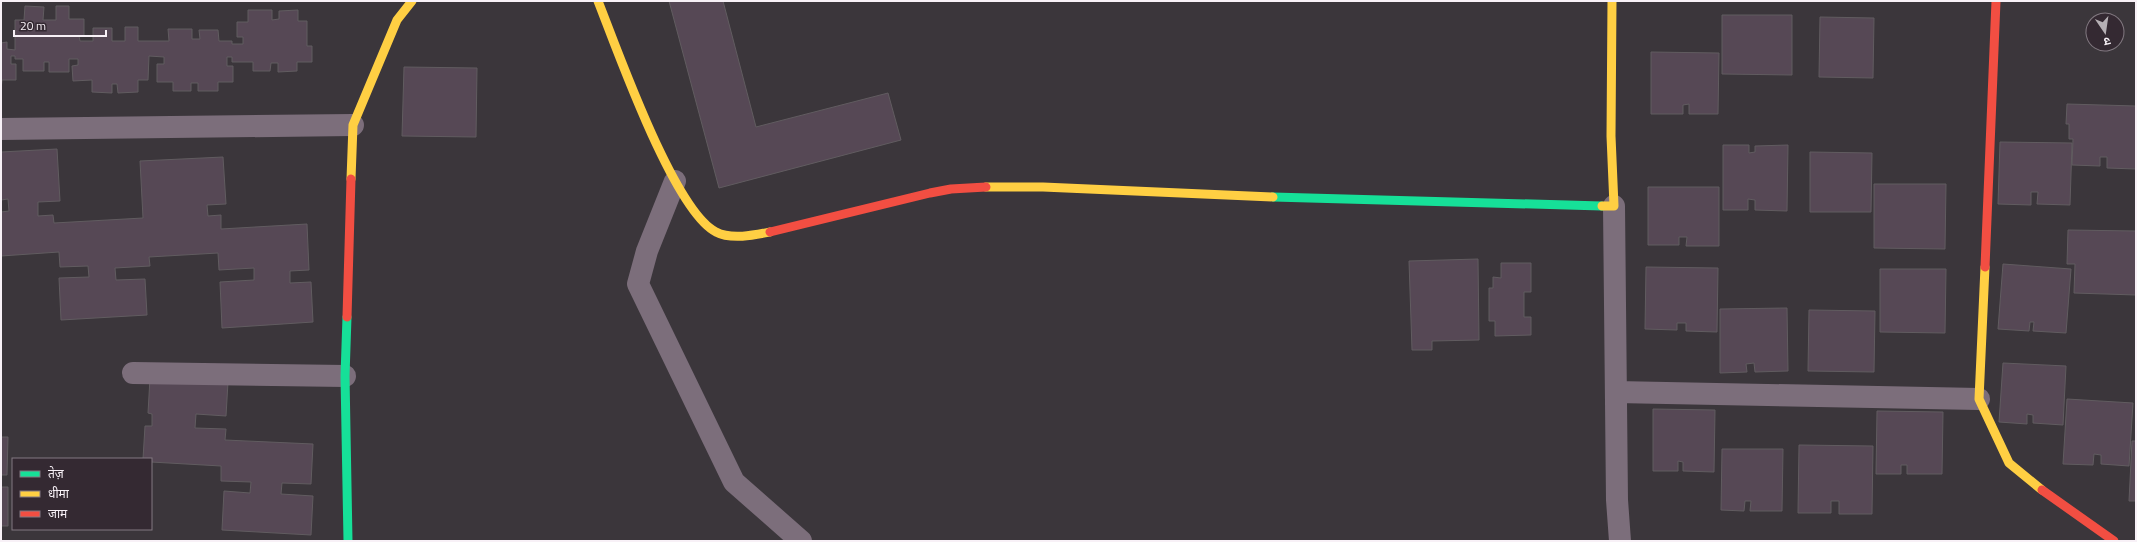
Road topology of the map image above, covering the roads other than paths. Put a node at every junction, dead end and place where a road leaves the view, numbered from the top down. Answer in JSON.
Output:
{"nodes":[{"id":1,"x":412,"y":1,"type":"edge"},
{"id":2,"x":598,"y":1,"type":"edge"},
{"id":3,"x":1612,"y":1,"type":"edge"},
{"id":4,"x":1996,"y":1,"type":"edge"},
{"id":5,"x":353,"y":125,"type":"junction"},
{"id":6,"x":1,"y":129,"type":"edge"},
{"id":7,"x":675,"y":181,"type":"junction"},
{"id":8,"x":1614,"y":206,"type":"junction"},
{"id":9,"x":133,"y":373,"type":"dead end"},
{"id":10,"x":345,"y":376,"type":"junction"},
{"id":11,"x":1616,"y":392,"type":"junction"},
{"id":12,"x":1979,"y":399,"type":"junction"},
{"id":13,"x":348,"y":541,"type":"edge"},
{"id":14,"x":801,"y":541,"type":"edge"},
{"id":15,"x":1620,"y":541,"type":"edge"},
{"id":16,"x":2114,"y":541,"type":"edge"}],
"edges":[{"from":1,"to":5,"type":"street"},
{"from":2,"to":7,"type":"street"},
{"from":3,"to":8,"type":"street"},
{"from":4,"to":12,"type":"street"},
{"from":5,"to":6,"type":"street"},
{"from":5,"to":10,"type":"street"},
{"from":7,"to":8,"type":"street"},
{"from":7,"to":14,"type":"street"},
{"from":8,"to":11,"type":"street"},
{"from":9,"to":10,"type":"street"},
{"from":10,"to":13,"type":"street"},
{"from":11,"to":12,"type":"street"},
{"from":11,"to":15,"type":"street"},
{"from":12,"to":16,"type":"street"}]}
